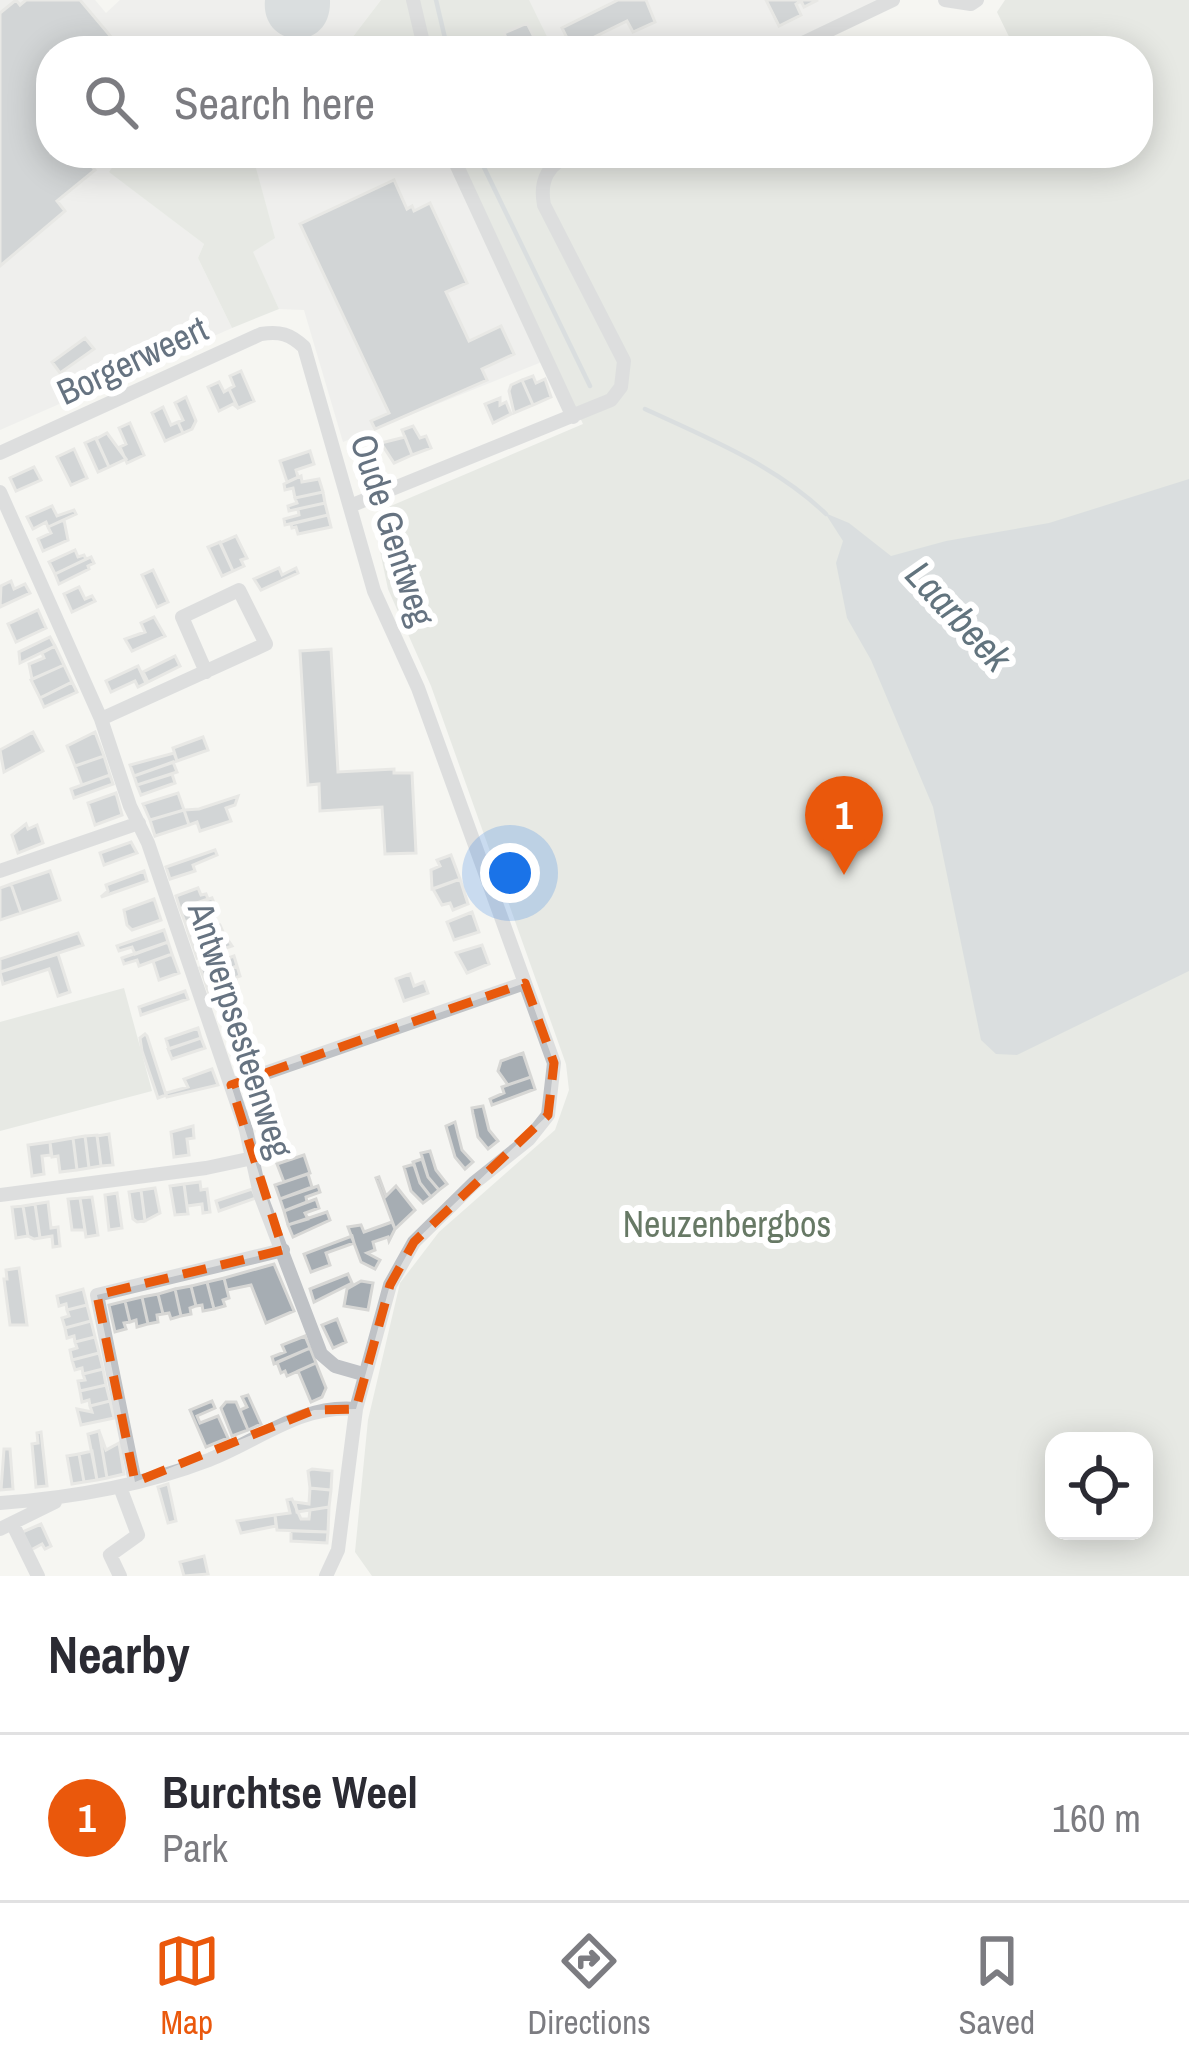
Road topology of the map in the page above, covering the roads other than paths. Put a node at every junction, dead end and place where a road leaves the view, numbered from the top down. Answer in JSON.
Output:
{"nodes":[{"id":1,"x":413,"y":0,"type":"edge"},
{"id":2,"x":893,"y":0,"type":"edge"},
{"id":3,"x":945,"y":0,"type":"edge"},
{"id":4,"x":977,"y":0,"type":"edge"},
{"id":5,"x":421,"y":36,"type":"edge"},
{"id":6,"x":817,"y":36,"type":"edge"},
{"id":7,"x":458,"y":168,"type":"edge"},
{"id":8,"x":549,"y":168,"type":"edge"},
{"id":9,"x":291,"y":335,"type":"joint"},
{"id":10,"x":573,"y":417,"type":"junction"},
{"id":11,"x":0,"y":453,"type":"edge"},
{"id":12,"x":0,"y":492,"type":"edge"},
{"id":13,"x":350,"y":506,"type":"junction"},
{"id":14,"x":206,"y":672,"type":"junction"},
{"id":15,"x":101,"y":719,"type":"junction"},
{"id":16,"x":139,"y":823,"type":"junction"},
{"id":17,"x":0,"y":872,"type":"edge"},
{"id":18,"x":526,"y":983,"type":"junction"},
{"id":19,"x":231,"y":1085,"type":"junction"},
{"id":20,"x":253,"y":1158,"type":"junction"},
{"id":21,"x":0,"y":1195,"type":"edge"},
{"id":22,"x":283,"y":1250,"type":"junction"},
{"id":23,"x":364,"y":1374,"type":"junction"},
{"id":24,"x":356,"y":1409,"type":"junction"},
{"id":25,"x":128,"y":1485,"type":"junction"},
{"id":26,"x":62,"y":1498,"type":"junction"},
{"id":27,"x":0,"y":1503,"type":"edge"},
{"id":28,"x":6,"y":1526,"type":"edge"},
{"id":29,"x":38,"y":1576,"type":"edge"},
{"id":30,"x":120,"y":1576,"type":"edge"},
{"id":31,"x":326,"y":1576,"type":"edge"}],
"edges":[{"from":1,"to":5,"type":"street"},
{"from":2,"to":6,"type":"street"},
{"from":3,"to":4,"type":"street"},
{"from":7,"to":10,"type":"street"},
{"from":8,"to":10,"type":"street"},
{"from":9,"to":11,"type":"street","name":"Borgerweert"},
{"from":9,"to":13,"type":"street","name":"Oude Gentweg"},
{"from":10,"to":13,"type":"street"},
{"from":12,"to":15,"type":"street","name":"Antwerpsesteenweg"},
{"from":13,"to":18,"type":"street","name":"Oude Gentweg"},
{"from":14,"to":14,"type":"street"},
{"from":14,"to":15,"type":"street"},
{"from":15,"to":16,"type":"street","name":"Antwerpsesteenweg"},
{"from":16,"to":17,"type":"street"},
{"from":16,"to":19,"type":"street","name":"Antwerpsesteenweg"},
{"from":18,"to":19,"type":"street"},
{"from":18,"to":23,"type":"street","name":"Oude Gentweg"},
{"from":19,"to":20,"type":"street","name":"Antwerpsesteenweg"},
{"from":20,"to":21,"type":"street"},
{"from":20,"to":22,"type":"street","name":"Antwerpsesteenweg"},
{"from":22,"to":23,"type":"street","name":"Antwerpsesteenweg"},
{"from":22,"to":25,"type":"street"},
{"from":23,"to":24,"type":"street"},
{"from":24,"to":25,"type":"street"},
{"from":24,"to":31,"type":"street"},
{"from":25,"to":26,"type":"street"},
{"from":25,"to":30,"type":"street"},
{"from":26,"to":27,"type":"street"},
{"from":26,"to":28,"type":"street"},
{"from":28,"to":29,"type":"street"}]}
